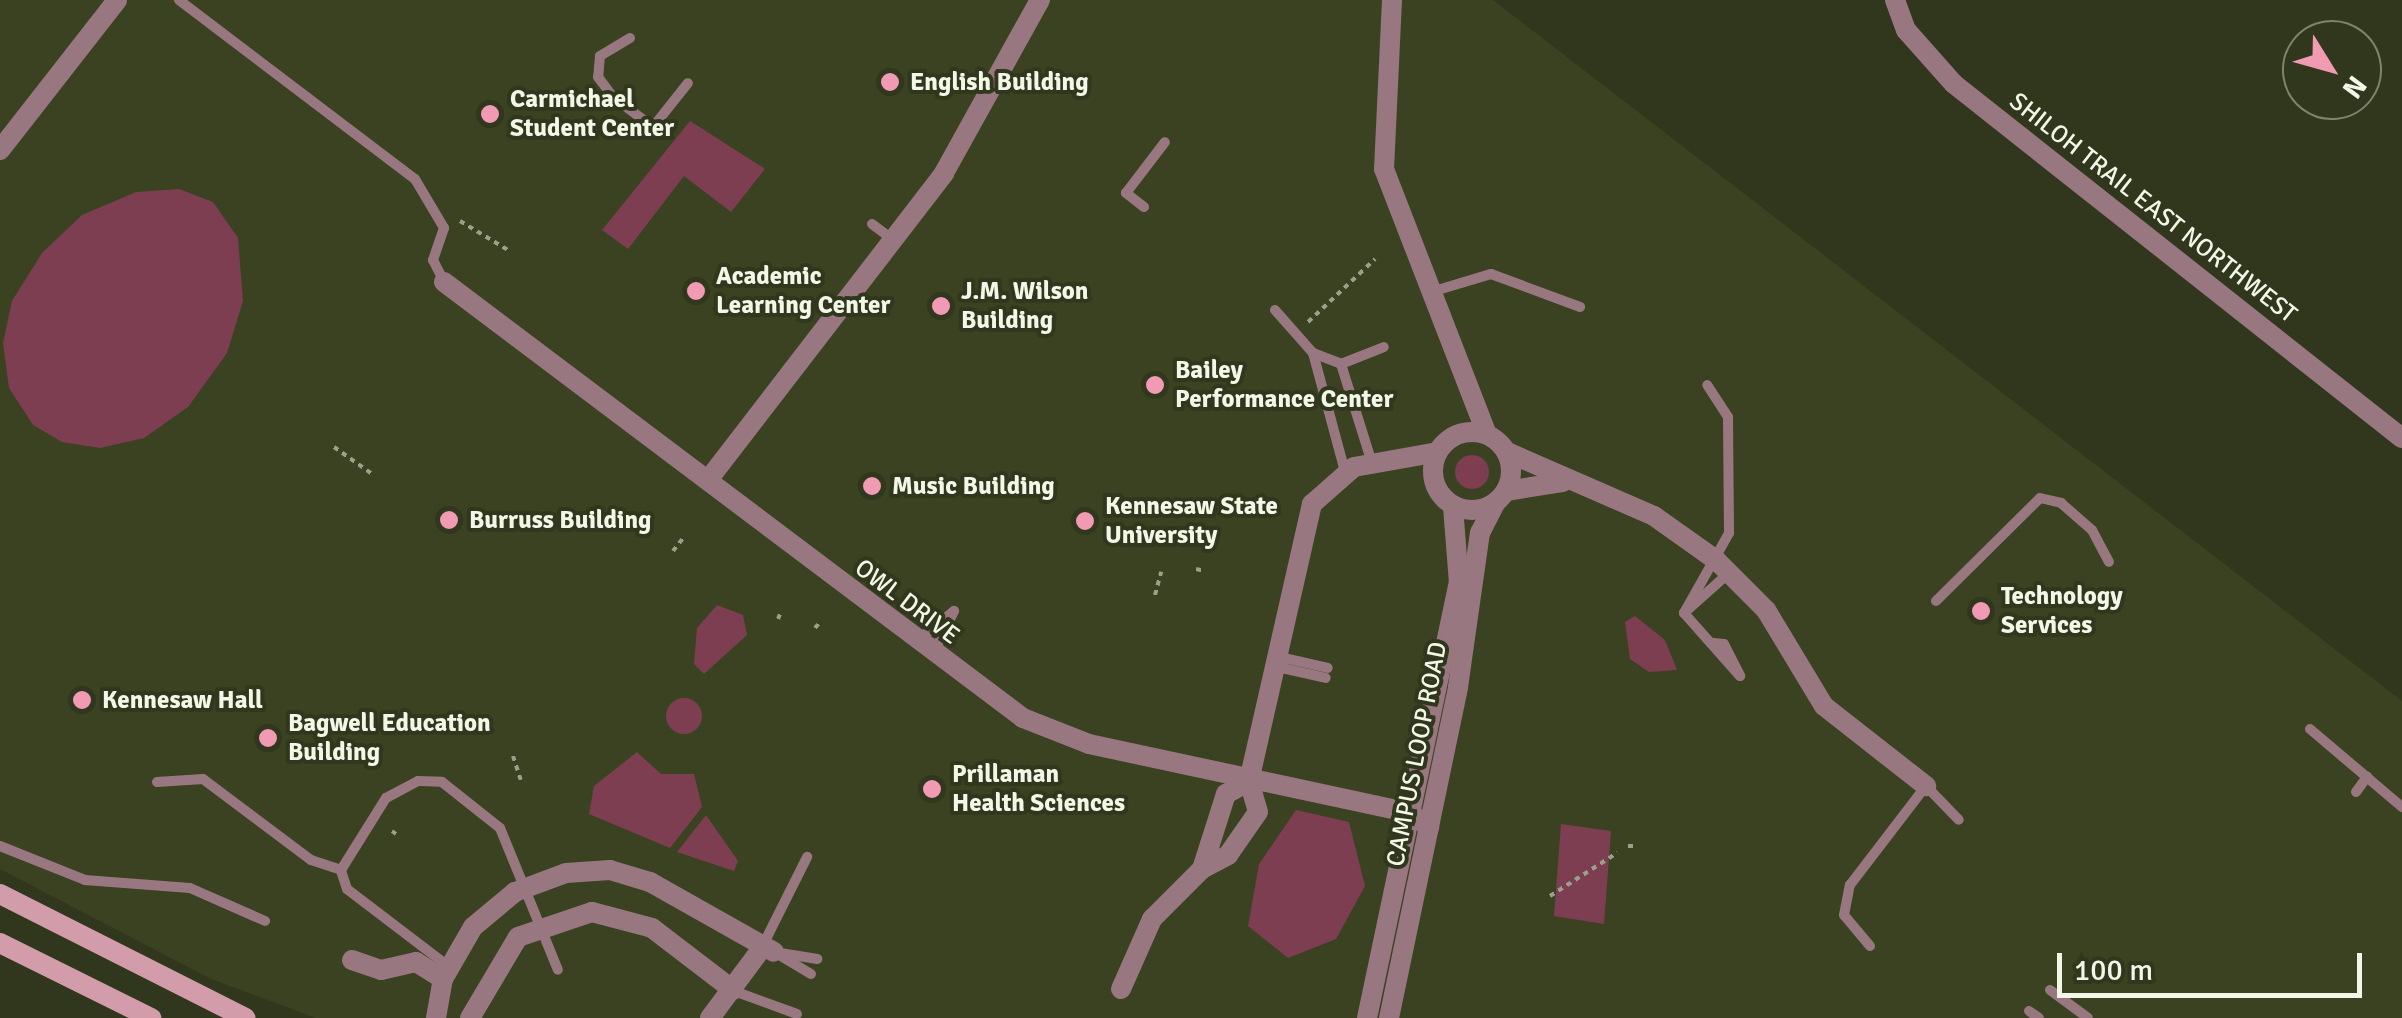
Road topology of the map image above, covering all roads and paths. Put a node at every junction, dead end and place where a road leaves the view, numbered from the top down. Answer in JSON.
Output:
{"nodes":[{"id":1,"x":179,"y":0,"type":"edge"},
{"id":2,"x":1040,"y":0,"type":"edge"},
{"id":3,"x":1392,"y":0,"type":"edge"},
{"id":4,"x":1895,"y":0,"type":"edge"},
{"id":5,"x":105,"y":4,"type":"edge"},
{"id":6,"x":630,"y":38,"type":"dead end"},
{"id":7,"x":688,"y":82,"type":"dead end"},
{"id":8,"x":1165,"y":142,"type":"dead end"},
{"id":9,"x":0,"y":150,"type":"edge"},
{"id":10,"x":1144,"y":207,"type":"dead end"},
{"id":11,"x":460,"y":221,"type":"dead end"},
{"id":12,"x":872,"y":224,"type":"dead end"},
{"id":13,"x":893,"y":240,"type":"junction"},
{"id":14,"x":508,"y":250,"type":"dead end"},
{"id":15,"x":1375,"y":259,"type":"dead end"},
{"id":16,"x":444,"y":282,"type":"joint"},
{"id":17,"x":1430,"y":293,"type":"junction"},
{"id":18,"x":1580,"y":307,"type":"dead end"},
{"id":19,"x":1276,"y":310,"type":"dead end"},
{"id":20,"x":1299,"y":333,"type":"junction"},
{"id":21,"x":1384,"y":347,"type":"dead end"},
{"id":22,"x":1314,"y":353,"type":"junction"},
{"id":23,"x":1341,"y":364,"type":"junction"},
{"id":24,"x":1461,"y":376,"type":"junction"},
{"id":25,"x":1707,"y":384,"type":"dead end"},
{"id":26,"x":1487,"y":434,"type":"junction"},
{"id":27,"x":2402,"y":438,"type":"edge"},
{"id":28,"x":1445,"y":444,"type":"junction"},
{"id":29,"x":334,"y":446,"type":"dead end"},
{"id":30,"x":1507,"y":452,"type":"junction"},
{"id":31,"x":1381,"y":462,"type":"junction"},
{"id":32,"x":1345,"y":472,"type":"junction"},
{"id":33,"x":372,"y":474,"type":"dead end"},
{"id":34,"x":1434,"y":479,"type":"junction"},
{"id":35,"x":708,"y":480,"type":"junction"},
{"id":36,"x":1570,"y":481,"type":"junction"},
{"id":37,"x":1501,"y":496,"type":"junction"},
{"id":38,"x":1453,"y":506,"type":"junction"},
{"id":39,"x":684,"y":537,"type":"dead end"},
{"id":40,"x":673,"y":551,"type":"dead end"},
{"id":41,"x":2108,"y":562,"type":"dead end"},
{"id":42,"x":1723,"y":566,"type":"junction"},
{"id":43,"x":1196,"y":569,"type":"dead end"},
{"id":44,"x":1205,"y":571,"type":"dead end"},
{"id":45,"x":1161,"y":572,"type":"dead end"},
{"id":46,"x":1155,"y":595,"type":"dead end"},
{"id":47,"x":1936,"y":601,"type":"dead end"},
{"id":48,"x":1684,"y":613,"type":"junction"},
{"id":49,"x":820,"y":622,"type":"dead end"},
{"id":50,"x":814,"y":628,"type":"dead end"},
{"id":51,"x":925,"y":647,"type":"junction"},
{"id":52,"x":1273,"y":661,"type":"junction"},
{"id":53,"x":1327,"y":673,"type":"dead end"},
{"id":54,"x":1740,"y":676,"type":"dead end"},
{"id":55,"x":2310,"y":728,"type":"dead end"},
{"id":56,"x":513,"y":756,"type":"dead end"},
{"id":57,"x":2367,"y":776,"type":"junction"},
{"id":58,"x":521,"y":780,"type":"dead end"},
{"id":59,"x":1249,"y":781,"type":"junction"},
{"id":60,"x":157,"y":782,"type":"dead end"},
{"id":61,"x":1926,"y":786,"type":"junction"},
{"id":62,"x":2356,"y":792,"type":"dead end"},
{"id":63,"x":2402,"y":806,"type":"edge"},
{"id":64,"x":1410,"y":813,"type":"junction"},
{"id":65,"x":1959,"y":820,"type":"dead end"},
{"id":66,"x":1218,"y":823,"type":"junction"},
{"id":67,"x":1429,"y":827,"type":"junction"},
{"id":68,"x":1246,"y":834,"type":"junction"},
{"id":69,"x":0,"y":846,"type":"edge"},
{"id":70,"x":1628,"y":846,"type":"dead end"},
{"id":71,"x":1638,"y":846,"type":"dead end"},
{"id":72,"x":1617,"y":852,"type":"dead end"},
{"id":73,"x":807,"y":858,"type":"dead end"},
{"id":74,"x":1202,"y":868,"type":"junction"},
{"id":75,"x":341,"y":870,"type":"junction"},
{"id":76,"x":528,"y":886,"type":"junction"},
{"id":77,"x":0,"y":894,"type":"edge"},
{"id":78,"x":1550,"y":896,"type":"dead end"},
{"id":79,"x":264,"y":921,"type":"dead end"},
{"id":80,"x":538,"y":925,"type":"junction"},
{"id":81,"x":0,"y":943,"type":"edge"},
{"id":82,"x":1870,"y":946,"type":"dead end"},
{"id":83,"x":768,"y":950,"type":"junction"},
{"id":84,"x":817,"y":959,"type":"dead end"},
{"id":85,"x":352,"y":960,"type":"dead end"},
{"id":86,"x":558,"y":970,"type":"dead end"},
{"id":87,"x":446,"y":973,"type":"junction"},
{"id":88,"x":811,"y":974,"type":"dead end"},
{"id":89,"x":1121,"y":989,"type":"dead end"},
{"id":90,"x":733,"y":990,"type":"junction"},
{"id":91,"x":2050,"y":990,"type":"dead end"},
{"id":92,"x":756,"y":1005,"type":"junction"},
{"id":93,"x":796,"y":1014,"type":"dead end"},
{"id":94,"x":152,"y":1018,"type":"edge"},
{"id":95,"x":246,"y":1018,"type":"edge"},
{"id":96,"x":436,"y":1018,"type":"edge"},
{"id":97,"x":470,"y":1018,"type":"edge"},
{"id":98,"x":710,"y":1018,"type":"edge"},
{"id":99,"x":770,"y":1018,"type":"edge"},
{"id":100,"x":1366,"y":1018,"type":"edge"},
{"id":101,"x":1389,"y":1018,"type":"edge"},
{"id":102,"x":2088,"y":1018,"type":"edge"}],
"edges":[{"from":1,"to":16,"type":"lane"},
{"from":2,"to":13,"type":"street"},
{"from":3,"to":17,"type":"street"},
{"from":4,"to":27,"type":"street","name":"SHILOH TRAIL EAST NORTHWEST"},
{"from":5,"to":9,"type":"street"},
{"from":6,"to":7,"type":"lane"},
{"from":8,"to":10,"type":"lane"},
{"from":11,"to":14,"type":"path"},
{"from":12,"to":13,"type":"lane"},
{"from":13,"to":35,"type":"street"},
{"from":15,"to":20,"type":"path"},
{"from":16,"to":35,"type":"street","name":"OWL DRIVE"},
{"from":17,"to":18,"type":"lane"},
{"from":17,"to":24,"type":"street"},
{"from":19,"to":20,"type":"lane"},
{"from":20,"to":22,"type":"lane"},
{"from":21,"to":23,"type":"lane"},
{"from":22,"to":23,"type":"lane"},
{"from":22,"to":32,"type":"lane"},
{"from":23,"to":31,"type":"lane"},
{"from":24,"to":26,"type":"street"},
{"from":24,"to":28,"type":"street"},
{"from":25,"to":42,"type":"lane"},
{"from":26,"to":28,"type":"street"},
{"from":26,"to":30,"type":"street"},
{"from":28,"to":31,"type":"street"},
{"from":28,"to":34,"type":"street"},
{"from":29,"to":33,"type":"path"},
{"from":30,"to":36,"type":"street"},
{"from":30,"to":37,"type":"street"},
{"from":31,"to":32,"type":"street"},
{"from":31,"to":34,"type":"street"},
{"from":32,"to":52,"type":"street"},
{"from":34,"to":38,"type":"street"},
{"from":35,"to":51,"type":"street","name":"OWL DRIVE"},
{"from":36,"to":37,"type":"street"},
{"from":36,"to":42,"type":"street"},
{"from":37,"to":38,"type":"street"},
{"from":37,"to":67,"type":"street","name":"CAMPUS LOOP ROAD"},
{"from":38,"to":64,"type":"street","name":"CAMPUS LOOP ROAD"},
{"from":39,"to":40,"type":"path"},
{"from":41,"to":47,"type":"lane"},
{"from":42,"to":48,"type":"lane"},
{"from":42,"to":48,"type":"lane"},
{"from":42,"to":61,"type":"street"},
{"from":43,"to":44,"type":"path"},
{"from":45,"to":46,"type":"path"},
{"from":48,"to":54,"type":"lane"},
{"from":49,"to":50,"type":"path"},
{"from":51,"to":51,"type":"lane"},
{"from":51,"to":59,"type":"street","name":"OWL DRIVE"},
{"from":52,"to":53,"type":"lane"},
{"from":52,"to":59,"type":"street"},
{"from":55,"to":57,"type":"lane"},
{"from":56,"to":58,"type":"path"},
{"from":57,"to":62,"type":"lane"},
{"from":57,"to":63,"type":"lane"},
{"from":59,"to":64,"type":"street","name":"OWL DRIVE"},
{"from":59,"to":66,"type":"street"},
{"from":59,"to":68,"type":"street"},
{"from":60,"to":75,"type":"lane"},
{"from":61,"to":65,"type":"lane"},
{"from":61,"to":82,"type":"lane"},
{"from":64,"to":67,"type":"street"},
{"from":64,"to":100,"type":"street","name":"CAMPUS LOOP ROAD"},
{"from":66,"to":68,"type":"lane"},
{"from":66,"to":74,"type":"street"},
{"from":67,"to":101,"type":"street","name":"CAMPUS LOOP ROAD"},
{"from":68,"to":74,"type":"street"},
{"from":69,"to":79,"type":"lane"},
{"from":70,"to":71,"type":"path"},
{"from":72,"to":78,"type":"path"},
{"from":73,"to":83,"type":"lane"},
{"from":74,"to":89,"type":"street"},
{"from":75,"to":76,"type":"lane"},
{"from":75,"to":87,"type":"lane"},
{"from":76,"to":80,"type":"lane"},
{"from":76,"to":83,"type":"street"},
{"from":76,"to":87,"type":"street"},
{"from":77,"to":95,"type":"main road"},
{"from":80,"to":86,"type":"lane"},
{"from":80,"to":90,"type":"street"},
{"from":80,"to":97,"type":"street"},
{"from":81,"to":94,"type":"main road"},
{"from":83,"to":84,"type":"lane"},
{"from":83,"to":88,"type":"lane"},
{"from":83,"to":90,"type":"street"},
{"from":85,"to":87,"type":"street"},
{"from":87,"to":96,"type":"street"},
{"from":90,"to":92,"type":"lane"},
{"from":90,"to":98,"type":"street"},
{"from":91,"to":102,"type":"lane"},
{"from":92,"to":93,"type":"lane"},
{"from":92,"to":99,"type":"lane"}]}
